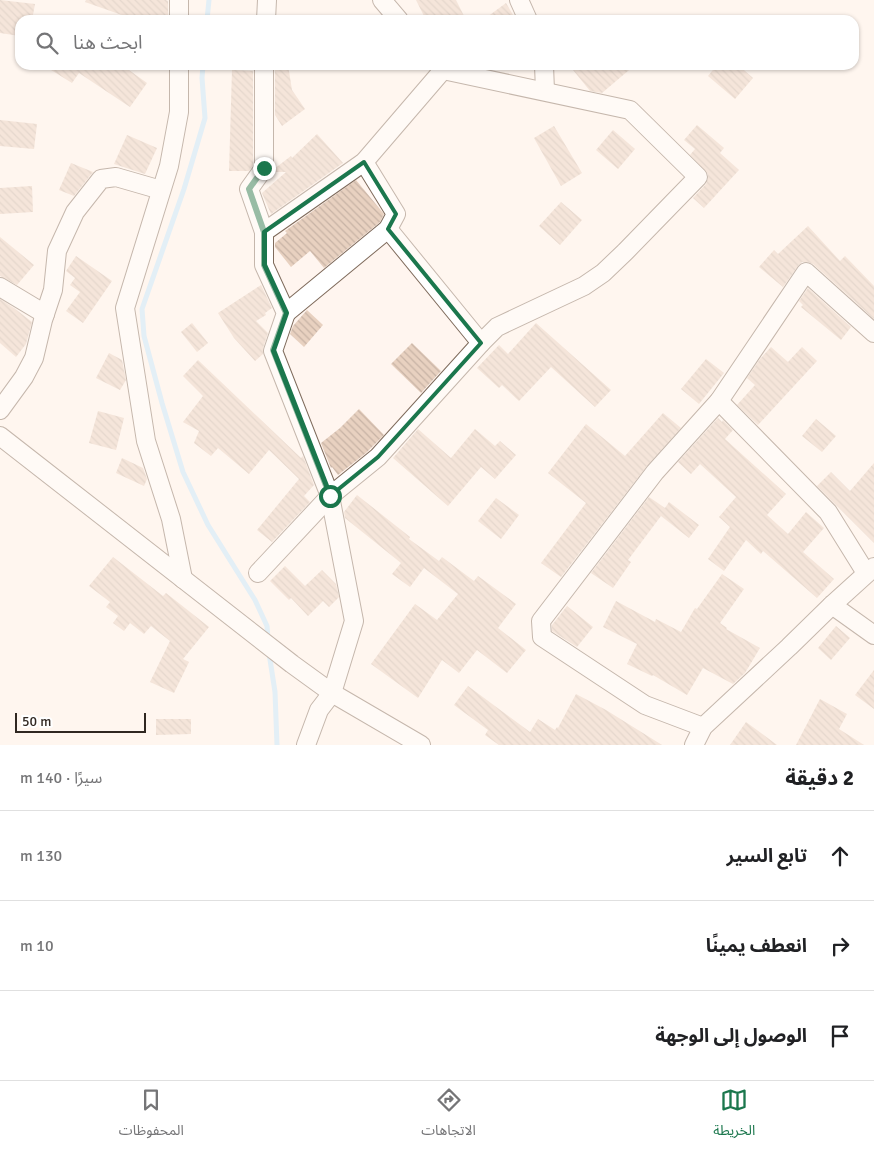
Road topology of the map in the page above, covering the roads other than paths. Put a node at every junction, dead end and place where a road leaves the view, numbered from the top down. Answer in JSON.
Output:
{"nodes":[{"id":1,"x":179,"y":0,"type":"edge"},
{"id":2,"x":267,"y":0,"type":"edge"},
{"id":3,"x":382,"y":0,"type":"edge"},
{"id":4,"x":519,"y":0,"type":"edge"},
{"id":5,"x":179,"y":15,"type":"edge"},
{"id":6,"x":266,"y":15,"type":"edge"},
{"id":7,"x":395,"y":15,"type":"edge"},
{"id":8,"x":526,"y":15,"type":"edge"},
{"id":9,"x":179,"y":70,"type":"edge"},
{"id":10,"x":264,"y":70,"type":"edge"},
{"id":11,"x":438,"y":70,"type":"edge"},
{"id":12,"x":449,"y":70,"type":"edge"},
{"id":13,"x":544,"y":70,"type":"edge"},
{"id":14,"x":544,"y":91,"type":"junction"},
{"id":15,"x":364,"y":162,"type":"junction"},
{"id":16,"x":161,"y":190,"type":"junction"},
{"id":17,"x":388,"y":229,"type":"junction"},
{"id":18,"x":264,"y":232,"type":"junction"},
{"id":19,"x":0,"y":287,"type":"edge"},
{"id":20,"x":286,"y":313,"type":"junction"},
{"id":21,"x":45,"y":314,"type":"junction"},
{"id":22,"x":874,"y":333,"type":"edge"},
{"id":23,"x":480,"y":343,"type":"junction"},
{"id":24,"x":719,"y":401,"type":"junction"},
{"id":25,"x":0,"y":410,"type":"edge"},
{"id":26,"x":0,"y":436,"type":"edge"},
{"id":27,"x":330,"y":496,"type":"junction"},
{"id":28,"x":870,"y":570,"type":"edge"},
{"id":29,"x":258,"y":573,"type":"dead end"},
{"id":30,"x":183,"y":579,"type":"junction"},
{"id":31,"x":832,"y":605,"type":"junction"},
{"id":32,"x":874,"y":636,"type":"edge"},
{"id":33,"x":332,"y":693,"type":"junction"},
{"id":34,"x":703,"y":727,"type":"junction"},
{"id":35,"x":306,"y":745,"type":"edge"},
{"id":36,"x":421,"y":745,"type":"edge"},
{"id":37,"x":694,"y":745,"type":"edge"}],
"edges":[{"from":1,"to":5,"type":"street"},
{"from":2,"to":6,"type":"street"},
{"from":3,"to":7,"type":"street"},
{"from":4,"to":8,"type":"street"},
{"from":9,"to":16,"type":"street"},
{"from":10,"to":18,"type":"street"},
{"from":11,"to":15,"type":"street"},
{"from":12,"to":14,"type":"street"},
{"from":13,"to":14,"type":"street"},
{"from":14,"to":23,"type":"street"},
{"from":15,"to":17,"type":"street"},
{"from":15,"to":18,"type":"street"},
{"from":16,"to":21,"type":"street"},
{"from":16,"to":30,"type":"street"},
{"from":17,"to":20,"type":"street"},
{"from":17,"to":23,"type":"street"},
{"from":18,"to":20,"type":"street"},
{"from":19,"to":21,"type":"street"},
{"from":20,"to":27,"type":"street"},
{"from":21,"to":25,"type":"street"},
{"from":22,"to":24,"type":"street"},
{"from":23,"to":27,"type":"street"},
{"from":24,"to":28,"type":"street"},
{"from":24,"to":34,"type":"street"},
{"from":26,"to":30,"type":"street"},
{"from":27,"to":29,"type":"street"},
{"from":27,"to":33,"type":"street"},
{"from":28,"to":31,"type":"street"},
{"from":30,"to":33,"type":"street"},
{"from":31,"to":32,"type":"street"},
{"from":31,"to":34,"type":"street"},
{"from":33,"to":35,"type":"street"},
{"from":33,"to":36,"type":"street"},
{"from":34,"to":37,"type":"street"}]}
